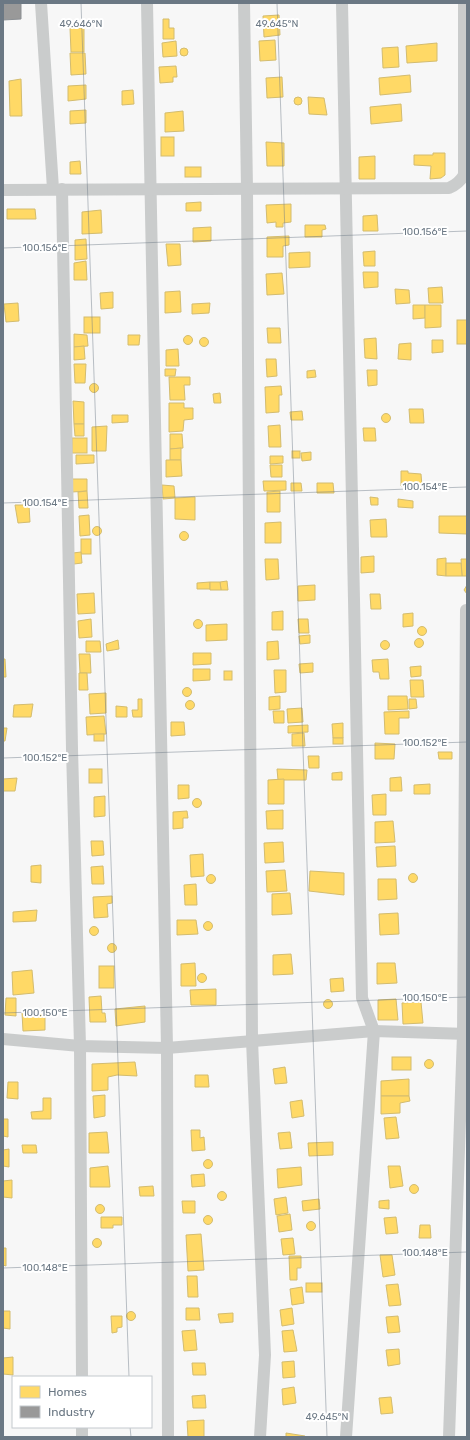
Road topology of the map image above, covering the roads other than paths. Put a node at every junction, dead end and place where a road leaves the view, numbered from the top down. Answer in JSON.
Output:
{"nodes":[{"id":1,"x":41,"y":3,"type":"edge"},
{"id":2,"x":147,"y":3,"type":"edge"},
{"id":3,"x":244,"y":3,"type":"edge"},
{"id":4,"x":342,"y":3,"type":"edge"},
{"id":5,"x":464,"y":3,"type":"edge"},
{"id":6,"x":57,"y":189,"type":"junction"},
{"id":7,"x":151,"y":189,"type":"junction"},
{"id":8,"x":246,"y":189,"type":"junction"},
{"id":9,"x":346,"y":189,"type":"junction"},
{"id":10,"x":3,"y":190,"type":"edge"},
{"id":11,"x":466,"y":610,"type":"dead end"},
{"id":12,"x":374,"y":1032,"type":"junction"},
{"id":13,"x":465,"y":1034,"type":"edge"},
{"id":14,"x":3,"y":1039,"type":"edge"},
{"id":15,"x":252,"y":1040,"type":"junction"},
{"id":16,"x":80,"y":1046,"type":"junction"},
{"id":17,"x":167,"y":1048,"type":"junction"},
{"id":18,"x":82,"y":1376,"type":"edge"},
{"id":19,"x":168,"y":1437,"type":"edge"},
{"id":20,"x":260,"y":1437,"type":"edge"},
{"id":21,"x":346,"y":1437,"type":"edge"},
{"id":22,"x":449,"y":1437,"type":"edge"}],
"edges":[{"from":1,"to":6,"type":"street"},
{"from":2,"to":7,"type":"street"},
{"from":3,"to":8,"type":"street"},
{"from":4,"to":9,"type":"street"},
{"from":5,"to":9,"type":"street"},
{"from":6,"to":7,"type":"street"},
{"from":6,"to":10,"type":"street"},
{"from":6,"to":16,"type":"street"},
{"from":7,"to":8,"type":"street"},
{"from":7,"to":17,"type":"street"},
{"from":8,"to":9,"type":"street"},
{"from":8,"to":15,"type":"street"},
{"from":9,"to":12,"type":"street"},
{"from":11,"to":13,"type":"street"},
{"from":12,"to":13,"type":"street"},
{"from":12,"to":15,"type":"street"},
{"from":12,"to":21,"type":"street"},
{"from":13,"to":22,"type":"street"},
{"from":14,"to":16,"type":"street"},
{"from":15,"to":17,"type":"street"},
{"from":15,"to":20,"type":"street"},
{"from":16,"to":17,"type":"street"},
{"from":16,"to":18,"type":"street"},
{"from":17,"to":19,"type":"street"}]}
